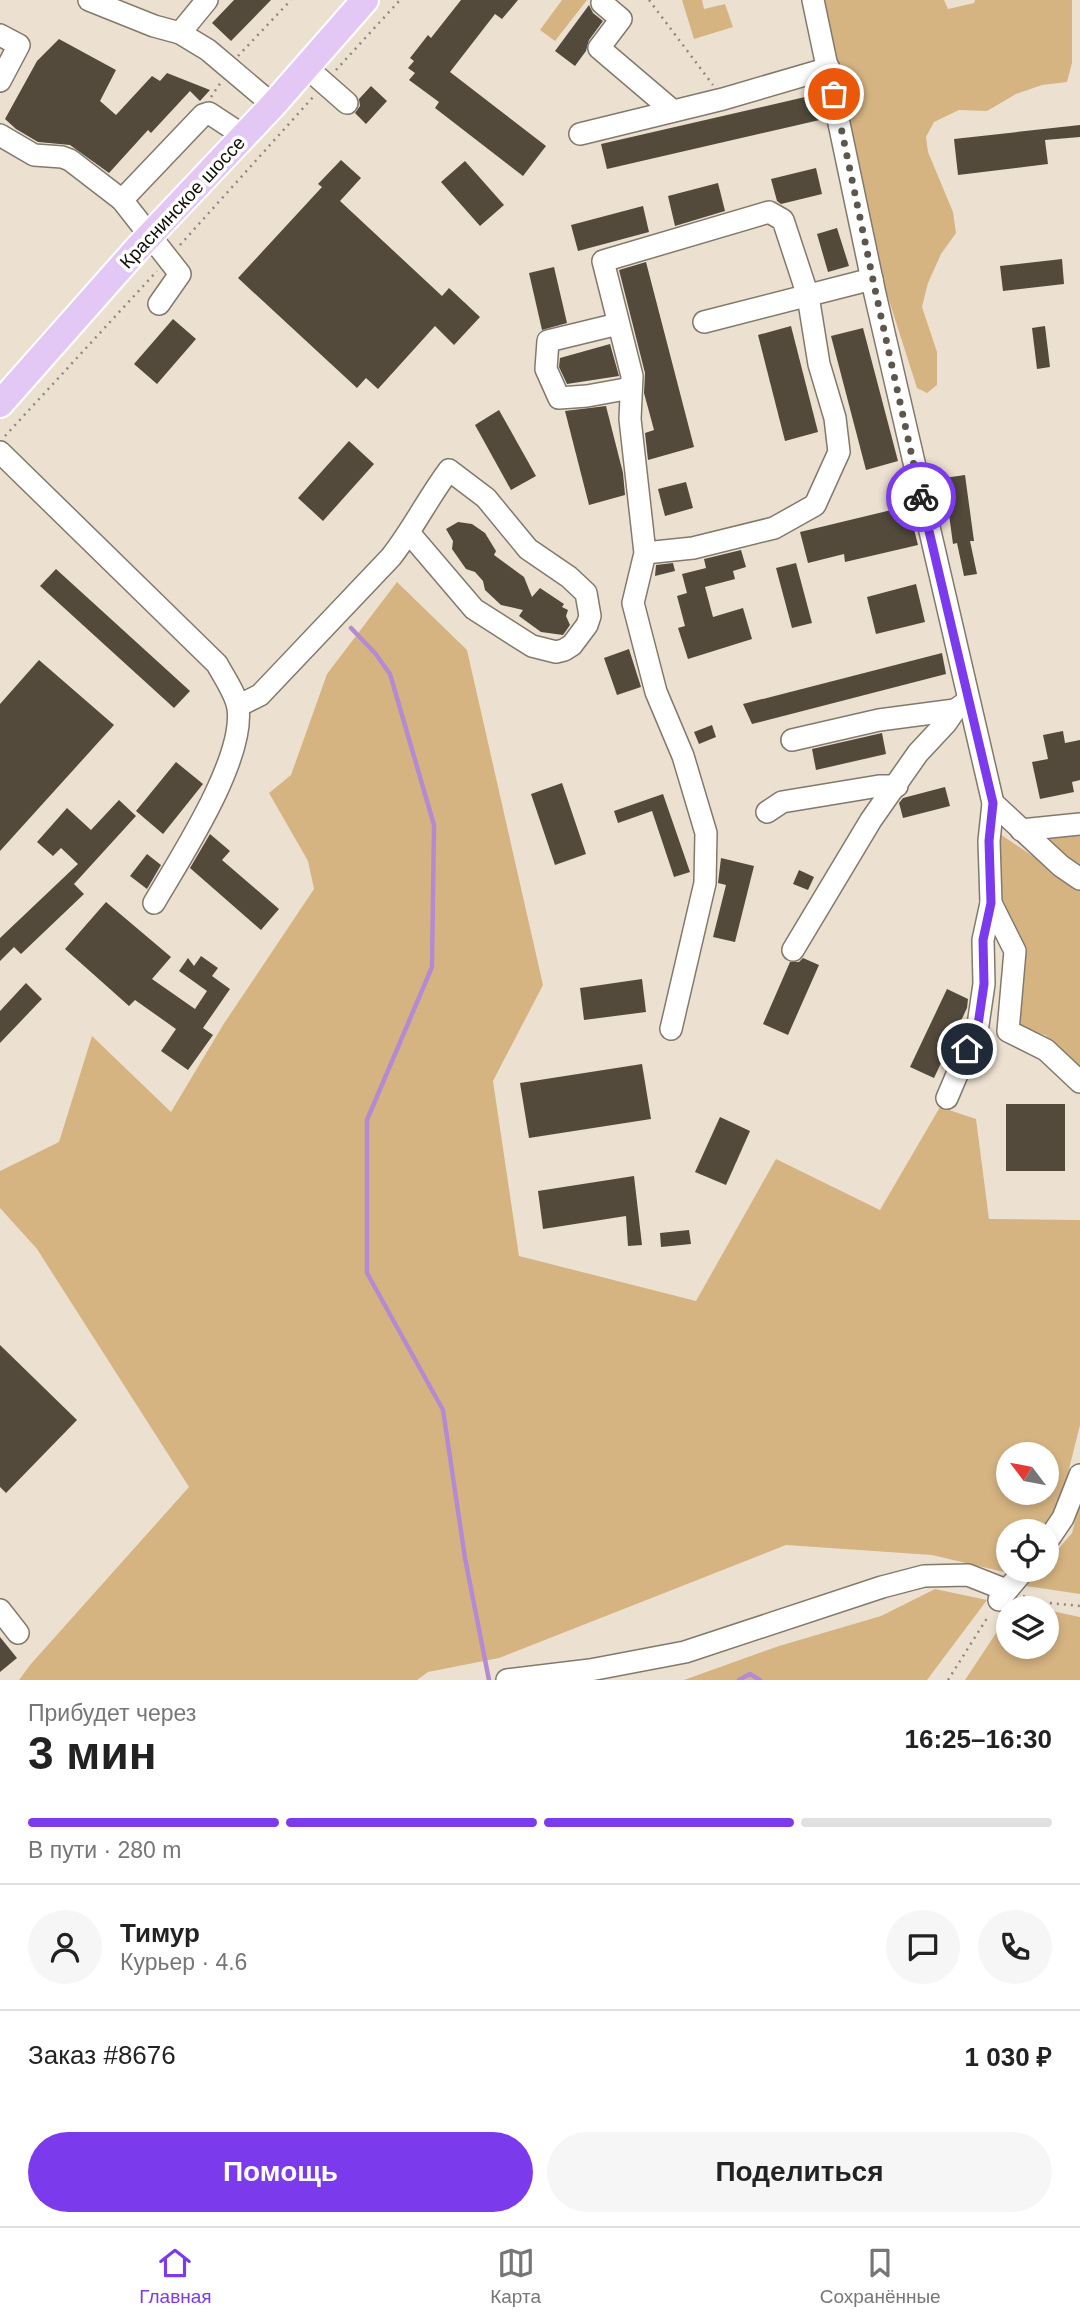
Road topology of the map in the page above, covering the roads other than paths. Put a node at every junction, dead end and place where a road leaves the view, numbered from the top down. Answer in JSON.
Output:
{"nodes":[{"id":1,"x":89,"y":0,"type":"edge"},
{"id":2,"x":207,"y":0,"type":"edge"},
{"id":3,"x":365,"y":0,"type":"edge"},
{"id":4,"x":813,"y":0,"type":"edge"},
{"id":5,"x":601,"y":3,"type":"dead end"},
{"id":6,"x":180,"y":33,"type":"junction"},
{"id":7,"x":0,"y":35,"type":"edge"},
{"id":8,"x":829,"y":68,"type":"junction"},
{"id":9,"x":315,"y":75,"type":"junction"},
{"id":10,"x":0,"y":81,"type":"edge"},
{"id":11,"x":347,"y":103,"type":"dead end"},
{"id":12,"x":273,"y":105,"type":"junction"},
{"id":13,"x":673,"y":111,"type":"junction"},
{"id":14,"x":580,"y":134,"type":"dead end"},
{"id":15,"x":0,"y":135,"type":"edge"},
{"id":16,"x":244,"y":136,"type":"junction"},
{"id":17,"x":122,"y":200,"type":"junction"},
{"id":18,"x":150,"y":234,"type":"junction"},
{"id":19,"x":872,"y":279,"type":"junction"},
{"id":20,"x":808,"y":296,"type":"junction"},
{"id":21,"x":159,"y":304,"type":"dead end"},
{"id":22,"x":704,"y":322,"type":"dead end"},
{"id":23,"x":618,"y":324,"type":"junction"},
{"id":24,"x":631,"y":388,"type":"junction"},
{"id":25,"x":0,"y":404,"type":"edge"},
{"id":26,"x":0,"y":452,"type":"edge"},
{"id":27,"x":410,"y":534,"type":"junction"},
{"id":28,"x":645,"y":553,"type":"junction"},
{"id":29,"x":238,"y":706,"type":"junction"},
{"id":30,"x":961,"y":706,"type":"junction"},
{"id":31,"x":792,"y":740,"type":"dead end"},
{"id":32,"x":897,"y":786,"type":"junction"},
{"id":33,"x":993,"y":803,"type":"junction"},
{"id":34,"x":767,"y":812,"type":"dead end"},
{"id":35,"x":1080,"y":824,"type":"edge"},
{"id":36,"x":1021,"y":830,"type":"junction"},
{"id":37,"x":1080,"y":879,"type":"edge"},
{"id":38,"x":154,"y":903,"type":"dead end"},
{"id":39,"x":991,"y":903,"type":"junction"},
{"id":40,"x":793,"y":950,"type":"dead end"},
{"id":41,"x":671,"y":1029,"type":"dead end"},
{"id":42,"x":1080,"y":1082,"type":"edge"},
{"id":43,"x":947,"y":1098,"type":"dead end"},
{"id":44,"x":1080,"y":1475,"type":"edge"},
{"id":45,"x":1059,"y":1524,"type":"edge"},
{"id":46,"x":1014,"y":1582,"type":"edge"},
{"id":47,"x":0,"y":1610,"type":"edge"},
{"id":48,"x":18,"y":1633,"type":"dead end"},
{"id":49,"x":507,"y":1680,"type":"edge"}],
"edges":[{"from":1,"to":6,"type":"street"},
{"from":2,"to":6,"type":"street"},
{"from":3,"to":9,"type":"main road","name":"Краснинское шоссе"},
{"from":4,"to":8,"type":"street"},
{"from":5,"to":13,"type":"street"},
{"from":6,"to":12,"type":"street"},
{"from":7,"to":10,"type":"street"},
{"from":8,"to":13,"type":"street"},
{"from":8,"to":19,"type":"street"},
{"from":9,"to":11,"type":"street"},
{"from":9,"to":12,"type":"main road","name":"Краснинское шоссе"},
{"from":12,"to":16,"type":"main road","name":"Краснинское шоссе"},
{"from":13,"to":14,"type":"street"},
{"from":15,"to":17,"type":"street"},
{"from":16,"to":17,"type":"street"},
{"from":16,"to":18,"type":"main road","name":"Краснинское шоссе"},
{"from":17,"to":18,"type":"street"},
{"from":18,"to":21,"type":"street"},
{"from":18,"to":25,"type":"main road","name":"Краснинское шоссе"},
{"from":19,"to":20,"type":"street"},
{"from":19,"to":30,"type":"street"},
{"from":20,"to":22,"type":"street"},
{"from":20,"to":23,"type":"street"},
{"from":20,"to":28,"type":"street"},
{"from":23,"to":24,"type":"street"},
{"from":23,"to":24,"type":"street"},
{"from":24,"to":28,"type":"street"},
{"from":26,"to":29,"type":"street"},
{"from":27,"to":27,"type":"street"},
{"from":27,"to":29,"type":"street"},
{"from":28,"to":41,"type":"street"},
{"from":29,"to":38,"type":"street"},
{"from":30,"to":31,"type":"street"},
{"from":30,"to":32,"type":"street"},
{"from":30,"to":33,"type":"street"},
{"from":32,"to":34,"type":"street"},
{"from":32,"to":40,"type":"street"},
{"from":33,"to":36,"type":"street"},
{"from":33,"to":39,"type":"street"},
{"from":35,"to":36,"type":"street"},
{"from":36,"to":37,"type":"street"},
{"from":39,"to":42,"type":"street"},
{"from":39,"to":43,"type":"street"},
{"from":44,"to":45,"type":"street"},
{"from":46,"to":49,"type":"street"},
{"from":47,"to":48,"type":"street"}]}
